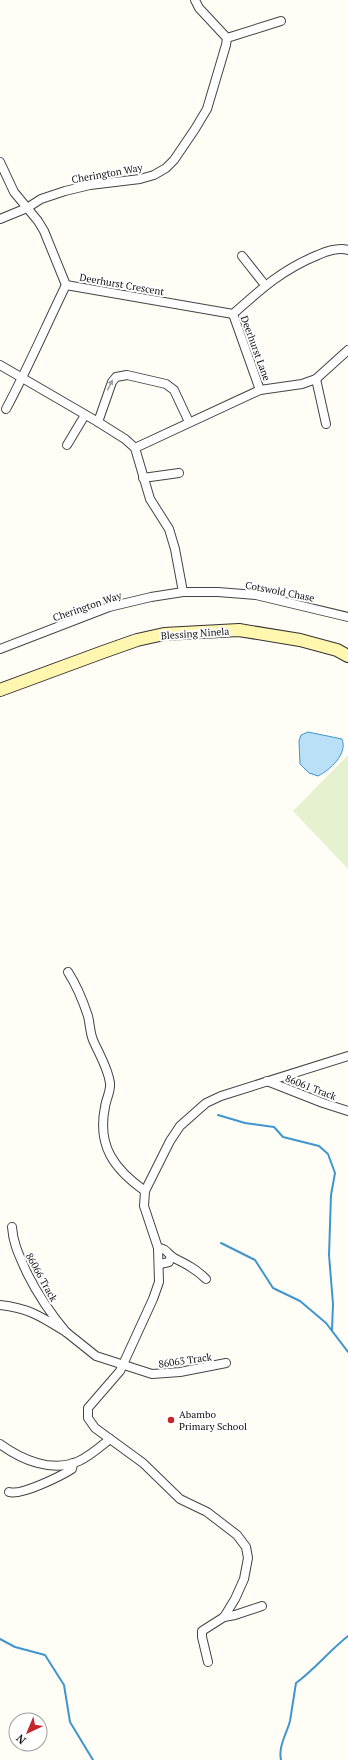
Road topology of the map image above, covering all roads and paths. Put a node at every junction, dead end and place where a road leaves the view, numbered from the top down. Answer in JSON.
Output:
{"nodes":[{"id":1,"x":195,"y":0,"type":"edge"},
{"id":2,"x":281,"y":21,"type":"dead end"},
{"id":3,"x":226,"y":38,"type":"junction"},
{"id":4,"x":0,"y":162,"type":"edge"},
{"id":5,"x":27,"y":208,"type":"junction"},
{"id":6,"x":0,"y":219,"type":"edge"},
{"id":7,"x":348,"y":250,"type":"edge"},
{"id":8,"x":242,"y":256,"type":"dead end"},
{"id":9,"x":66,"y":285,"type":"junction"},
{"id":10,"x":265,"y":285,"type":"junction"},
{"id":11,"x":233,"y":314,"type":"junction"},
{"id":12,"x":347,"y":354,"type":"edge"},
{"id":13,"x":0,"y":365,"type":"edge"},
{"id":14,"x":23,"y":378,"type":"junction"},
{"id":15,"x":316,"y":379,"type":"junction"},
{"id":16,"x":260,"y":390,"type":"junction"},
{"id":17,"x":6,"y":409,"type":"dead end"},
{"id":18,"x":85,"y":415,"type":"junction"},
{"id":19,"x":98,"y":422,"type":"junction"},
{"id":20,"x":189,"y":422,"type":"junction"},
{"id":21,"x":326,"y":424,"type":"dead end"},
{"id":22,"x":67,"y":445,"type":"dead end"},
{"id":23,"x":135,"y":448,"type":"junction"},
{"id":24,"x":179,"y":473,"type":"dead end"},
{"id":25,"x":143,"y":478,"type":"junction"},
{"id":26,"x":183,"y":592,"type":"junction"},
{"id":27,"x":348,"y":617,"type":"edge"},
{"id":28,"x":0,"y":649,"type":"edge"},
{"id":29,"x":348,"y":656,"type":"edge"},
{"id":30,"x":0,"y":690,"type":"edge"},
{"id":31,"x":68,"y":972,"type":"dead end"},
{"id":32,"x":348,"y":1056,"type":"edge"},
{"id":33,"x":268,"y":1081,"type":"junction"},
{"id":34,"x":348,"y":1110,"type":"edge"},
{"id":35,"x":145,"y":1191,"type":"junction"},
{"id":36,"x":12,"y":1226,"type":"dead end"},
{"id":37,"x":158,"y":1248,"type":"junction"},
{"id":38,"x":171,"y":1256,"type":"junction"},
{"id":39,"x":160,"y":1264,"type":"junction"},
{"id":40,"x":206,"y":1279,"type":"dead end"},
{"id":41,"x":0,"y":1305,"type":"edge"},
{"id":42,"x":66,"y":1332,"type":"junction"},
{"id":43,"x":226,"y":1363,"type":"dead end"},
{"id":44,"x":123,"y":1365,"type":"junction"},
{"id":45,"x":110,"y":1439,"type":"junction"},
{"id":46,"x":0,"y":1444,"type":"edge"},
{"id":47,"x":73,"y":1463,"type":"junction"},
{"id":48,"x":9,"y":1492,"type":"dead end"},
{"id":49,"x":262,"y":1606,"type":"dead end"},
{"id":50,"x":224,"y":1617,"type":"junction"},
{"id":51,"x":208,"y":1662,"type":"dead end"}],
"edges":[{"from":1,"to":3,"type":"street"},
{"from":2,"to":3,"type":"street"},
{"from":3,"to":5,"type":"street","name":"Cherington Way"},
{"from":4,"to":5,"type":"street"},
{"from":5,"to":6,"type":"street","name":"Cherington Way"},
{"from":5,"to":9,"type":"street"},
{"from":7,"to":10,"type":"street"},
{"from":8,"to":10,"type":"street"},
{"from":9,"to":11,"type":"street","name":"Deerhurst Crescent"},
{"from":9,"to":14,"type":"street","name":"Deerhurst Crescent"},
{"from":10,"to":11,"type":"street"},
{"from":11,"to":16,"type":"street","name":"Deerhurst Lane"},
{"from":12,"to":15,"type":"street"},
{"from":13,"to":14,"type":"street"},
{"from":14,"to":17,"type":"street","name":"Deerhurst Crescent"},
{"from":14,"to":18,"type":"street"},
{"from":15,"to":16,"type":"street"},
{"from":15,"to":21,"type":"street"},
{"from":16,"to":20,"type":"street"},
{"from":18,"to":19,"type":"street"},
{"from":18,"to":22,"type":"street"},
{"from":19,"to":20,"type":"street","one_way":true},
{"from":19,"to":23,"type":"street"},
{"from":20,"to":23,"type":"street"},
{"from":23,"to":25,"type":"street"},
{"from":24,"to":25,"type":"street"},
{"from":25,"to":26,"type":"street"},
{"from":26,"to":27,"type":"street","name":"Cotswold Chase"},
{"from":26,"to":28,"type":"street","name":"Cherington Way"},
{"from":29,"to":30,"type":"street","name":"Blessing Ninela"},
{"from":31,"to":35,"type":"street"},
{"from":32,"to":33,"type":"street"},
{"from":33,"to":34,"type":"street","name":"86061 Track"},
{"from":33,"to":35,"type":"street"},
{"from":35,"to":37,"type":"street"},
{"from":36,"to":42,"type":"street","name":"86066 Track"},
{"from":37,"to":38,"type":"street"},
{"from":37,"to":39,"type":"street"},
{"from":38,"to":39,"type":"street"},
{"from":38,"to":40,"type":"street"},
{"from":39,"to":44,"type":"street"},
{"from":41,"to":42,"type":"street","name":"86066 Track"},
{"from":42,"to":44,"type":"street","name":"86066 Track"},
{"from":43,"to":44,"type":"street","name":"86063 Track"},
{"from":44,"to":45,"type":"street"},
{"from":45,"to":47,"type":"street"},
{"from":45,"to":50,"type":"street"},
{"from":46,"to":47,"type":"street"},
{"from":47,"to":48,"type":"street"},
{"from":49,"to":50,"type":"street"},
{"from":50,"to":51,"type":"street"}]}
